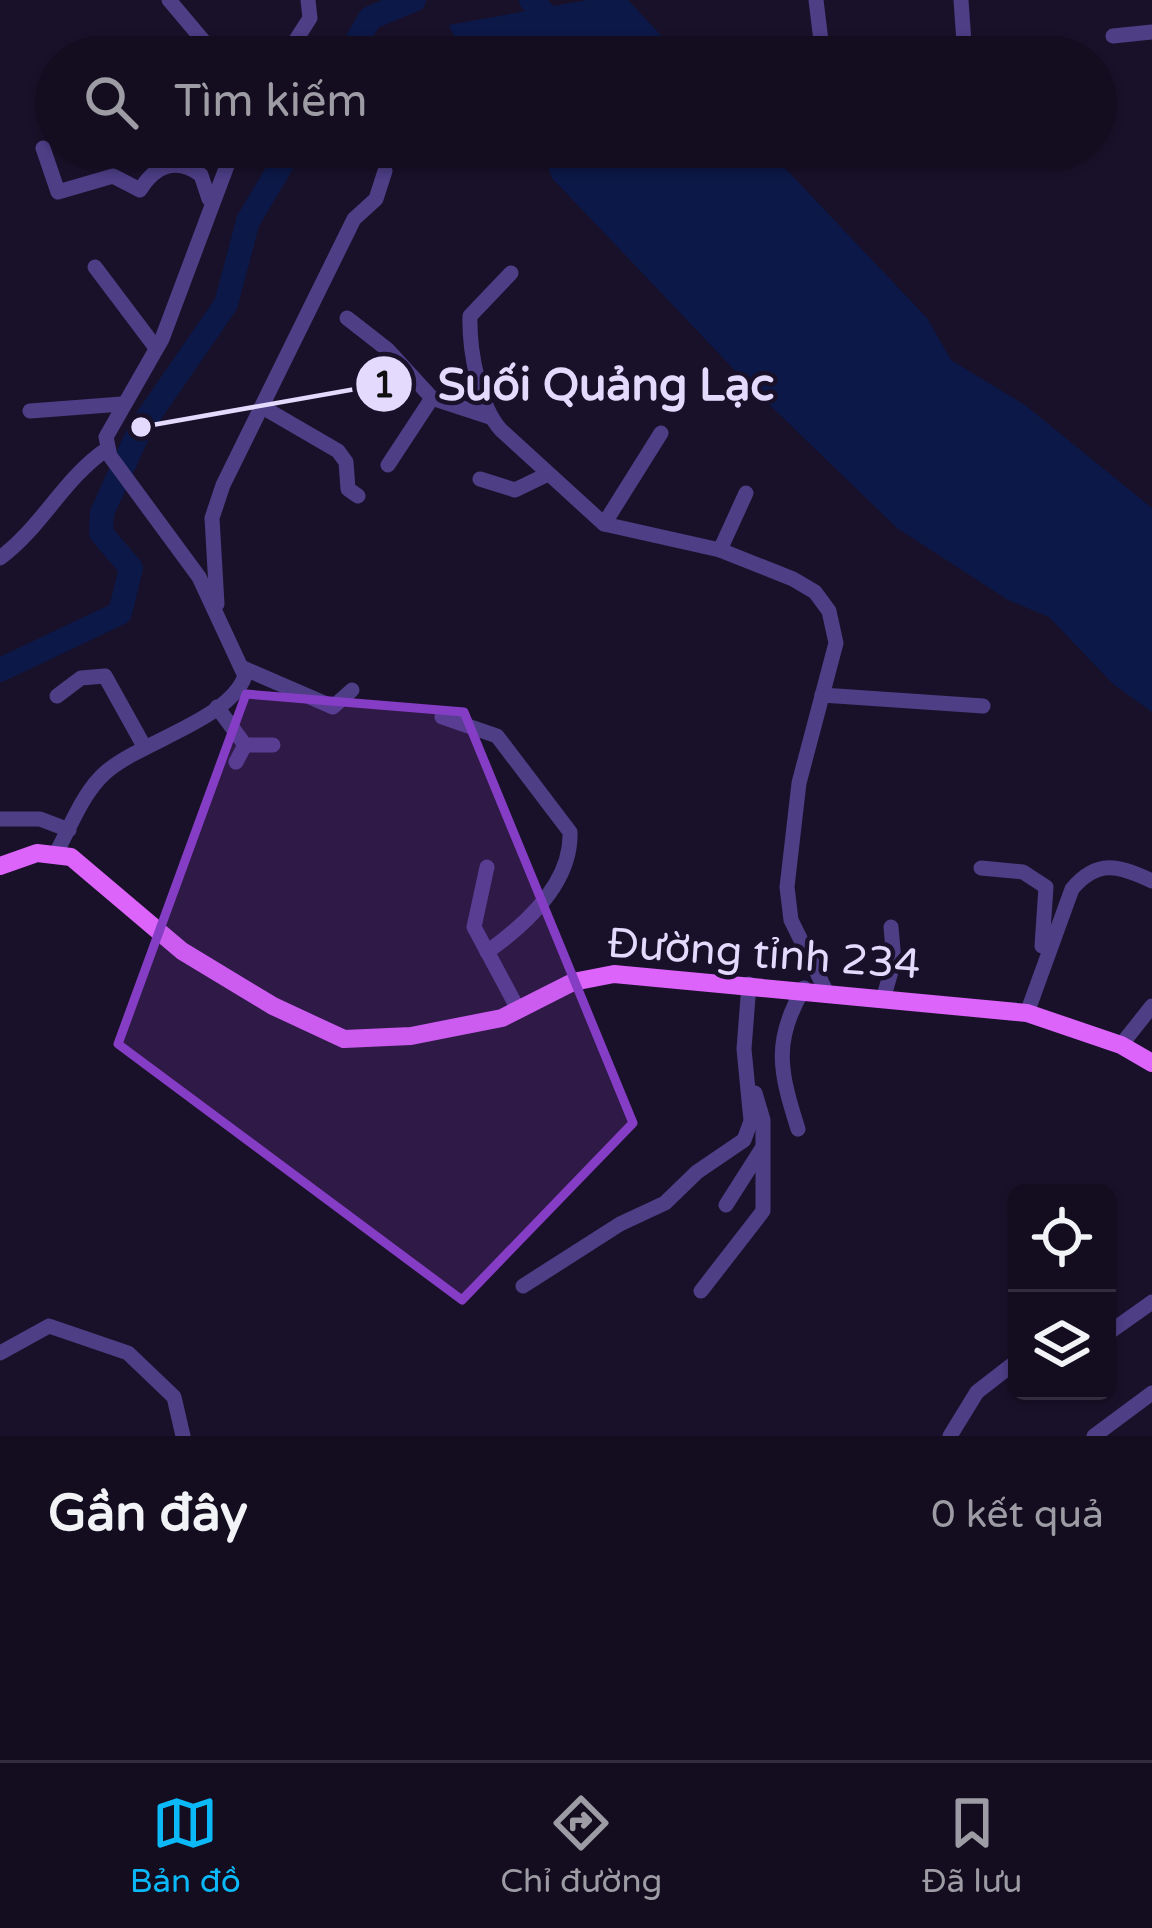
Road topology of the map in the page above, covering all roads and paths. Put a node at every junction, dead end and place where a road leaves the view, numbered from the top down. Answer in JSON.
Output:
{"nodes":[{"id":1,"x":169,"y":0,"type":"edge"},
{"id":2,"x":308,"y":0,"type":"edge"},
{"id":3,"x":816,"y":0,"type":"edge"},
{"id":4,"x":961,"y":0,"type":"edge"},
{"id":5,"x":1152,"y":32,"type":"edge"},
{"id":6,"x":199,"y":36,"type":"edge"},
{"id":7,"x":298,"y":36,"type":"edge"},
{"id":8,"x":820,"y":36,"type":"edge"},
{"id":9,"x":964,"y":36,"type":"edge"},
{"id":10,"x":1112,"y":36,"type":"dead end"},
{"id":11,"x":50,"y":168,"type":"edge"},
{"id":12,"x":160,"y":168,"type":"edge"},
{"id":13,"x":187,"y":168,"type":"edge"},
{"id":14,"x":224,"y":168,"type":"edge"},
{"id":15,"x":385,"y":171,"type":"dead end"},
{"id":16,"x":209,"y":202,"type":"junction"},
{"id":17,"x":95,"y":267,"type":"dead end"},
{"id":18,"x":511,"y":273,"type":"dead end"},
{"id":19,"x":346,"y":317,"type":"dead end"},
{"id":20,"x":156,"y":348,"type":"junction"},
{"id":21,"x":432,"y":398,"type":"junction"},
{"id":22,"x":122,"y":404,"type":"junction"},
{"id":23,"x":264,"y":408,"type":"junction"},
{"id":24,"x":30,"y":411,"type":"dead end"},
{"id":25,"x":490,"y":417,"type":"junction"},
{"id":26,"x":661,"y":433,"type":"dead end"},
{"id":27,"x":108,"y":453,"type":"junction"},
{"id":28,"x":388,"y":465,"type":"dead end"},
{"id":29,"x":548,"y":475,"type":"junction"},
{"id":30,"x":480,"y":478,"type":"dead end"},
{"id":31,"x":746,"y":493,"type":"dead end"},
{"id":32,"x":358,"y":496,"type":"dead end"},
{"id":33,"x":604,"y":524,"type":"junction"},
{"id":34,"x":720,"y":550,"type":"junction"},
{"id":35,"x":0,"y":558,"type":"edge"},
{"id":36,"x":218,"y":609,"type":"junction"},
{"id":37,"x":243,"y":668,"type":"junction"},
{"id":38,"x":352,"y":690,"type":"dead end"},
{"id":39,"x":822,"y":695,"type":"junction"},
{"id":40,"x":57,"y":696,"type":"dead end"},
{"id":41,"x":983,"y":706,"type":"dead end"},
{"id":42,"x":217,"y":707,"type":"junction"},
{"id":43,"x":442,"y":717,"type":"dead end"},
{"id":44,"x":245,"y":745,"type":"junction"},
{"id":45,"x":273,"y":745,"type":"dead end"},
{"id":46,"x":146,"y":748,"type":"junction"},
{"id":47,"x":236,"y":762,"type":"dead end"},
{"id":48,"x":0,"y":819,"type":"edge"},
{"id":49,"x":69,"y":830,"type":"junction"},
{"id":50,"x":56,"y":853,"type":"junction"},
{"id":51,"x":0,"y":866,"type":"edge"},
{"id":52,"x":487,"y":867,"type":"dead end"},
{"id":53,"x":981,"y":868,"type":"dead end"},
{"id":54,"x":1152,"y":881,"type":"edge"},
{"id":55,"x":892,"y":927,"type":"dead end"},
{"id":56,"x":488,"y":952,"type":"junction"},
{"id":57,"x":1039,"y":967,"type":"junction"},
{"id":58,"x":749,"y":984,"type":"junction"},
{"id":59,"x":804,"y":988,"type":"junction"},
{"id":60,"x":826,"y":991,"type":"junction"},
{"id":61,"x":884,"y":996,"type":"junction"},
{"id":62,"x":1152,"y":1006,"type":"edge"},
{"id":63,"x":519,"y":1011,"type":"junction"},
{"id":64,"x":1027,"y":1013,"type":"junction"},
{"id":65,"x":1121,"y":1045,"type":"junction"},
{"id":66,"x":1152,"y":1064,"type":"edge"},
{"id":67,"x":747,"y":1074,"type":"junction"},
{"id":68,"x":798,"y":1129,"type":"dead end"},
{"id":69,"x":764,"y":1142,"type":"junction"},
{"id":70,"x":726,"y":1205,"type":"dead end"},
{"id":71,"x":523,"y":1286,"type":"dead end"},
{"id":72,"x":701,"y":1291,"type":"dead end"},
{"id":73,"x":1152,"y":1303,"type":"edge"},
{"id":74,"x":1116,"y":1328,"type":"edge"},
{"id":75,"x":0,"y":1353,"type":"edge"},
{"id":76,"x":1008,"y":1368,"type":"edge"},
{"id":77,"x":1152,"y":1393,"type":"edge"},
{"id":78,"x":183,"y":1436,"type":"edge"},
{"id":79,"x":950,"y":1436,"type":"edge"},
{"id":80,"x":1094,"y":1436,"type":"edge"}],
"edges":[{"from":1,"to":6,"type":"street"},
{"from":2,"to":7,"type":"street"},
{"from":3,"to":8,"type":"street"},
{"from":4,"to":9,"type":"street"},
{"from":5,"to":10,"type":"street"},
{"from":11,"to":12,"type":"street"},
{"from":13,"to":16,"type":"street"},
{"from":14,"to":16,"type":"street"},
{"from":15,"to":23,"type":"street"},
{"from":16,"to":20,"type":"street"},
{"from":17,"to":20,"type":"street"},
{"from":18,"to":25,"type":"street"},
{"from":19,"to":21,"type":"street"},
{"from":20,"to":22,"type":"street"},
{"from":21,"to":25,"type":"street"},
{"from":21,"to":28,"type":"street"},
{"from":22,"to":24,"type":"street"},
{"from":22,"to":27,"type":"street"},
{"from":23,"to":32,"type":"street"},
{"from":23,"to":36,"type":"street"},
{"from":25,"to":29,"type":"street"},
{"from":26,"to":33,"type":"street"},
{"from":27,"to":35,"type":"street"},
{"from":27,"to":36,"type":"street"},
{"from":29,"to":30,"type":"street"},
{"from":29,"to":33,"type":"street"},
{"from":31,"to":34,"type":"street"},
{"from":33,"to":34,"type":"street"},
{"from":34,"to":39,"type":"street"},
{"from":36,"to":37,"type":"street"},
{"from":37,"to":38,"type":"street"},
{"from":37,"to":42,"type":"street"},
{"from":39,"to":41,"type":"street"},
{"from":39,"to":60,"type":"street"},
{"from":40,"to":46,"type":"street"},
{"from":42,"to":44,"type":"street"},
{"from":42,"to":46,"type":"street"},
{"from":43,"to":56,"type":"street"},
{"from":44,"to":45,"type":"street"},
{"from":44,"to":47,"type":"street"},
{"from":46,"to":49,"type":"street"},
{"from":48,"to":49,"type":"street"},
{"from":49,"to":50,"type":"street"},
{"from":50,"to":51,"type":"main road"},
{"from":50,"to":63,"type":"main road","name":"Đường tỉnh 234"},
{"from":52,"to":56,"type":"street"},
{"from":53,"to":57,"type":"street"},
{"from":54,"to":57,"type":"street"},
{"from":55,"to":61,"type":"street"},
{"from":56,"to":63,"type":"street"},
{"from":57,"to":64,"type":"street"},
{"from":58,"to":59,"type":"main road","name":"Đường tỉnh 234"},
{"from":58,"to":63,"type":"main road","name":"Đường tỉnh 234"},
{"from":58,"to":67,"type":"street"},
{"from":59,"to":60,"type":"main road","name":"Đường tỉnh 234"},
{"from":59,"to":68,"type":"street"},
{"from":60,"to":61,"type":"main road","name":"Đường tỉnh 234"},
{"from":61,"to":64,"type":"main road","name":"Đường tỉnh 234"},
{"from":62,"to":65,"type":"street"},
{"from":64,"to":65,"type":"main road","name":"Đường tỉnh 234"},
{"from":65,"to":66,"type":"main road","name":"Đường tỉnh 234"},
{"from":67,"to":69,"type":"street"},
{"from":67,"to":71,"type":"street"},
{"from":69,"to":70,"type":"street"},
{"from":69,"to":72,"type":"street"},
{"from":73,"to":74,"type":"street"},
{"from":75,"to":78,"type":"street"},
{"from":76,"to":79,"type":"street"},
{"from":77,"to":80,"type":"street"}]}
